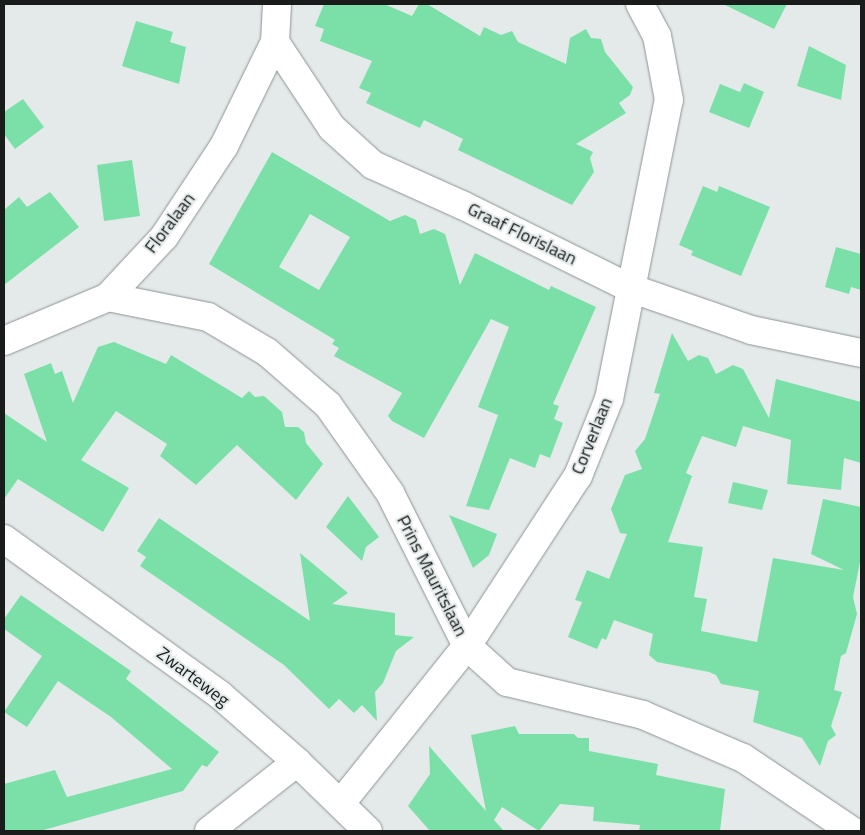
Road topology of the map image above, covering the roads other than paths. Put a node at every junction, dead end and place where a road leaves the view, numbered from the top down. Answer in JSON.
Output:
{"nodes":[{"id":1,"x":277,"y":4,"type":"edge"},
{"id":2,"x":640,"y":4,"type":"edge"},
{"id":3,"x":275,"y":42,"type":"junction"},
{"id":4,"x":630,"y":288,"type":"junction"},
{"id":5,"x":108,"y":296,"type":"junction"},
{"id":6,"x":4,"y":340,"type":"edge"},
{"id":7,"x":861,"y":353,"type":"edge"},
{"id":8,"x":4,"y":539,"type":"edge"},
{"id":9,"x":467,"y":646,"type":"junction"},
{"id":10,"x":297,"y":762,"type":"junction"},
{"id":11,"x":341,"y":803,"type":"junction"},
{"id":12,"x":209,"y":831,"type":"edge"},
{"id":13,"x":368,"y":831,"type":"edge"},
{"id":14,"x":852,"y":831,"type":"edge"}],
"edges":[{"from":1,"to":3,"type":"street"},
{"from":2,"to":4,"type":"street","name":"Corverlaan"},
{"from":3,"to":4,"type":"street","name":"Graaf Florislaan"},
{"from":3,"to":5,"type":"street","name":"Floralaan"},
{"from":4,"to":7,"type":"street","name":"Graaf Florislaan"},
{"from":4,"to":9,"type":"street","name":"Corverlaan"},
{"from":5,"to":6,"type":"street","name":"Floralaan"},
{"from":5,"to":9,"type":"street","name":"Prins Mauritslaan"},
{"from":8,"to":10,"type":"street","name":"Zwarteweg"},
{"from":9,"to":11,"type":"street","name":"Corverlaan"},
{"from":9,"to":14,"type":"street","name":"Prins Mauritslaan"},
{"from":10,"to":11,"type":"street","name":"Zwarteweg"},
{"from":10,"to":12,"type":"street"},
{"from":11,"to":13,"type":"street","name":"Zwarteweg"}]}
